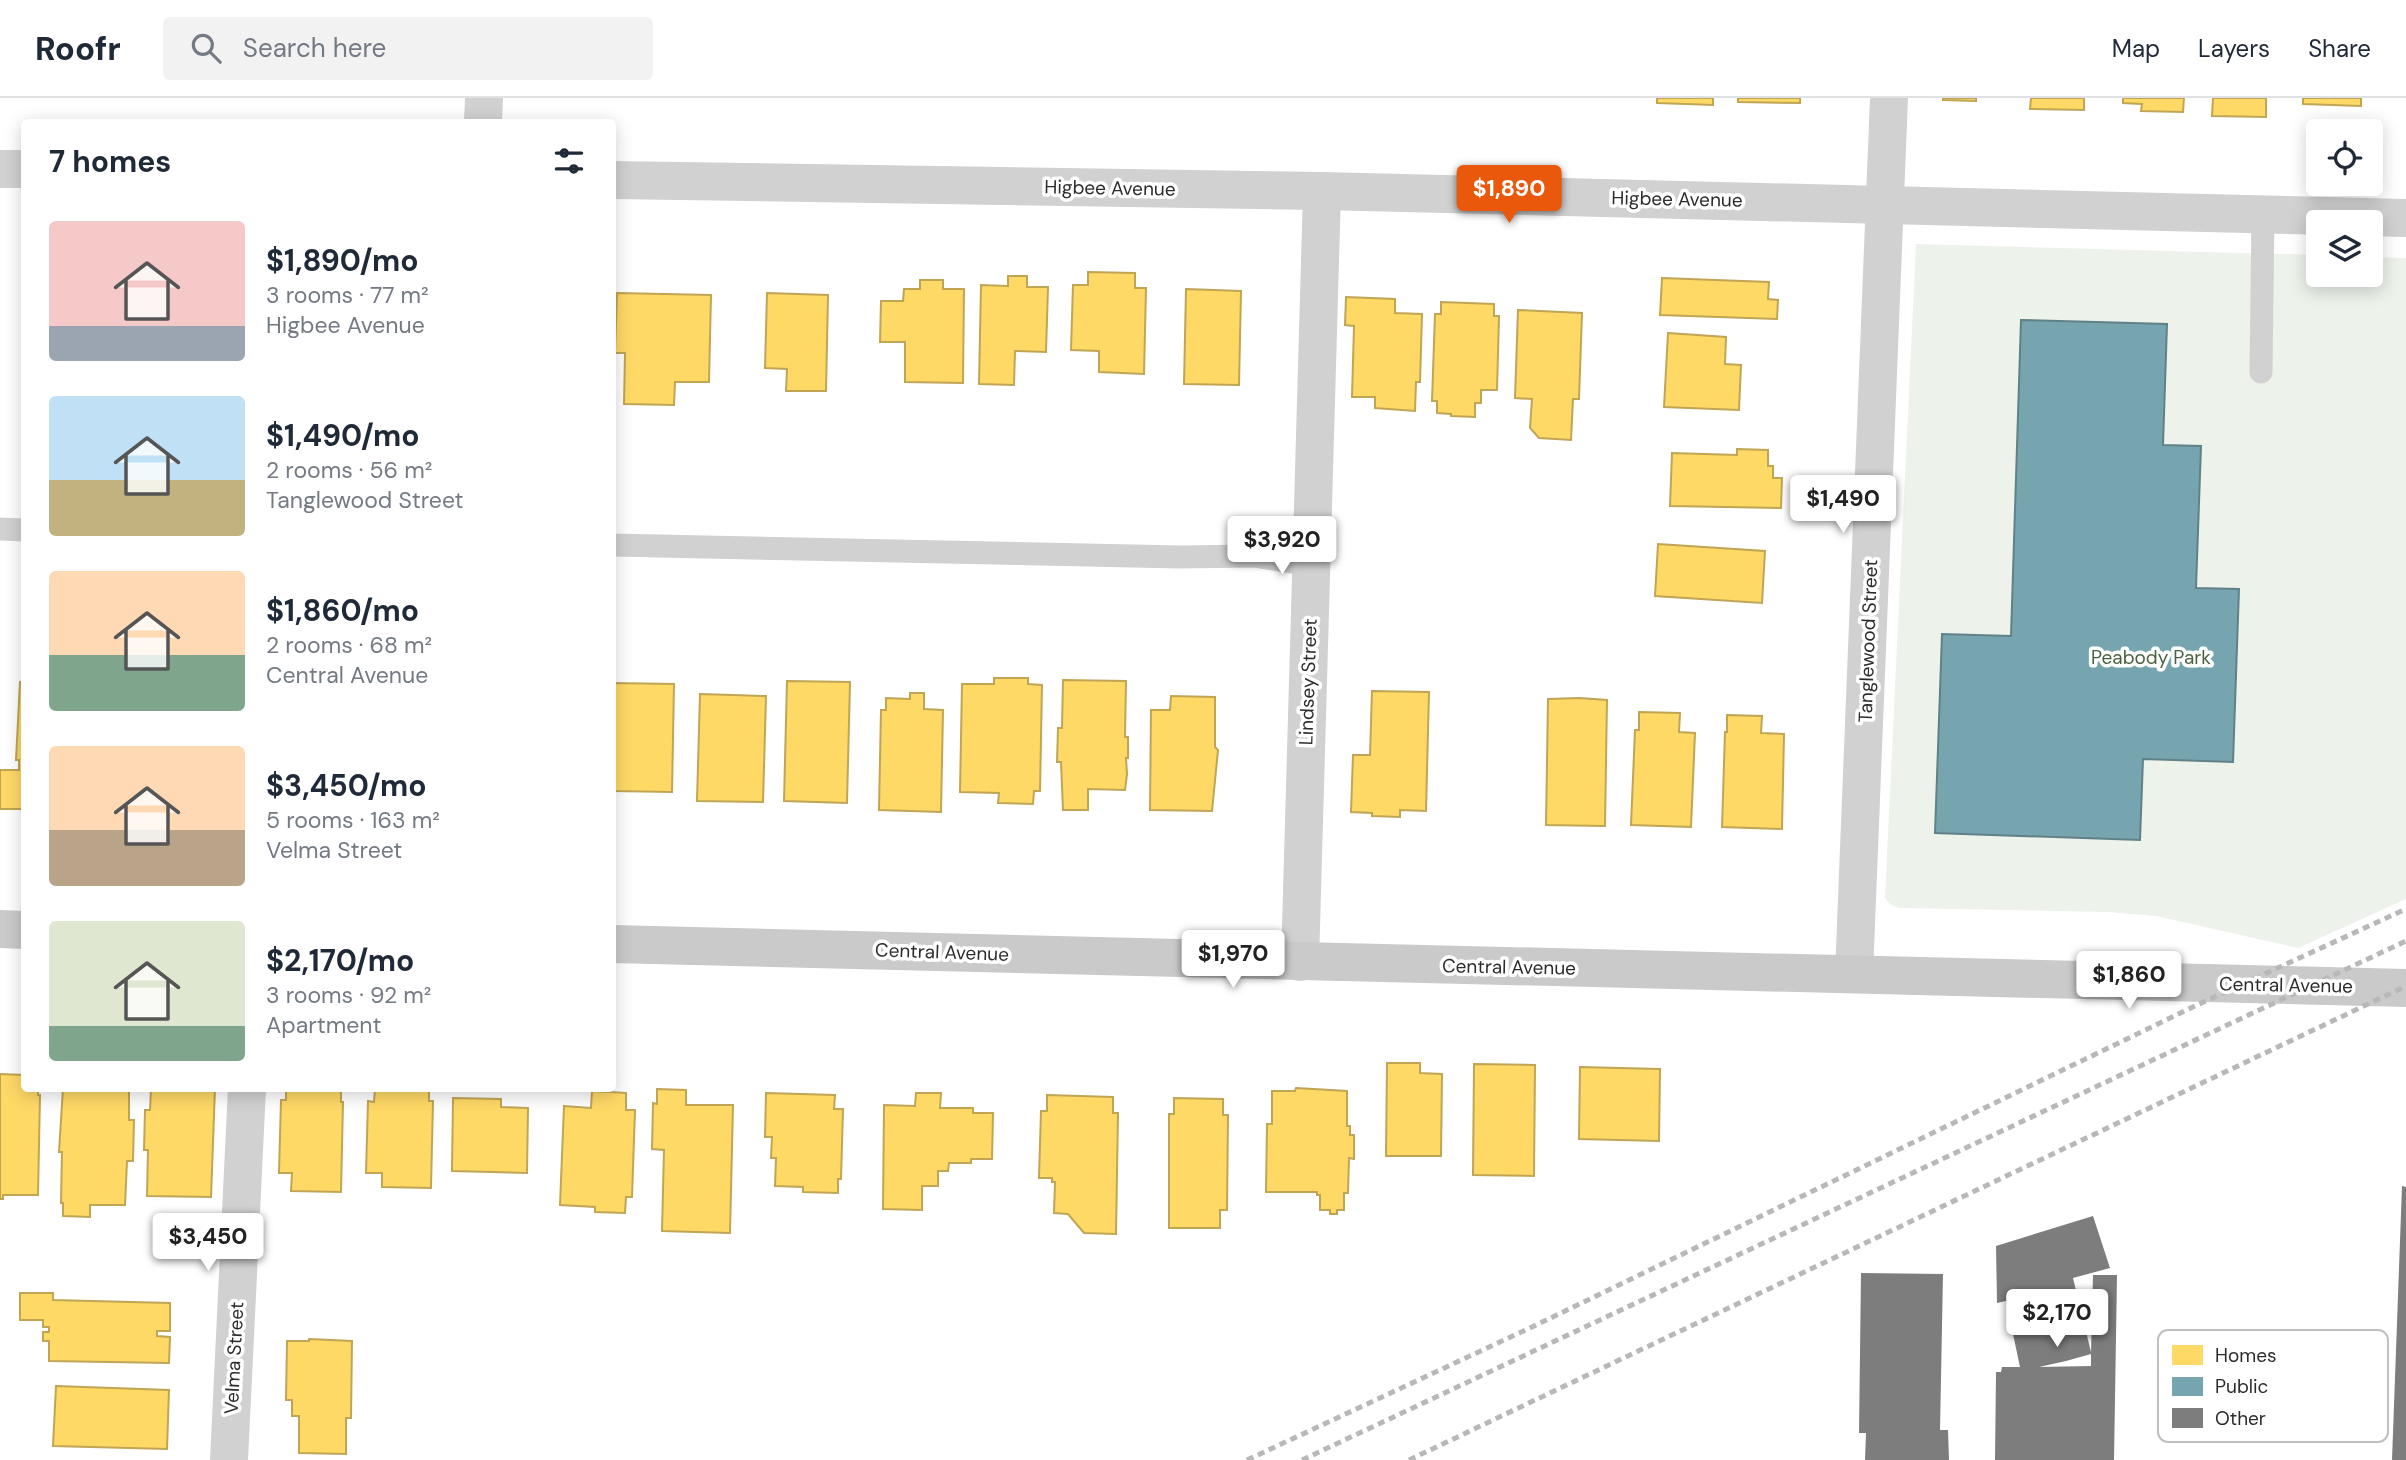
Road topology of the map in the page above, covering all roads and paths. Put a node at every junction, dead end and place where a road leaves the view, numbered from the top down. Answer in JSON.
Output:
{"nodes":[{"id":1,"x":484,"y":98,"type":"edge"},
{"id":2,"x":1889,"y":98,"type":"edge"},
{"id":3,"x":483,"y":119,"type":"edge"},
{"id":4,"x":0,"y":169,"type":"edge"},
{"id":5,"x":21,"y":169,"type":"edge"},
{"id":6,"x":616,"y":180,"type":"edge"},
{"id":7,"x":1322,"y":191,"type":"junction"},
{"id":8,"x":1887,"y":204,"type":"junction"},
{"id":9,"x":2263,"y":215,"type":"junction"},
{"id":10,"x":2406,"y":218,"type":"edge"},
{"id":11,"x":2261,"y":372,"type":"dead end"},
{"id":12,"x":0,"y":529,"type":"edge"},
{"id":13,"x":21,"y":530,"type":"edge"},
{"id":14,"x":616,"y":545,"type":"edge"},
{"id":15,"x":1312,"y":565,"type":"junction"},
{"id":16,"x":0,"y":929,"type":"edge"},
{"id":17,"x":21,"y":930,"type":"edge"},
{"id":18,"x":616,"y":944,"type":"edge"},
{"id":19,"x":1300,"y":962,"type":"junction"},
{"id":20,"x":1854,"y":974,"type":"junction"},
{"id":21,"x":2406,"y":988,"type":"edge"},
{"id":22,"x":247,"y":1092,"type":"edge"},
{"id":23,"x":229,"y":1460,"type":"edge"}],
"edges":[{"from":1,"to":3,"type":"street"},
{"from":2,"to":8,"type":"street","name":"Tanglewood Street"},
{"from":4,"to":5,"type":"street"},
{"from":6,"to":7,"type":"street","name":"Higbee Avenue"},
{"from":7,"to":8,"type":"street","name":"Higbee Avenue"},
{"from":7,"to":15,"type":"street","name":"Lindsey Street"},
{"from":8,"to":9,"type":"street","name":"Higbee Avenue"},
{"from":8,"to":20,"type":"street","name":"Tanglewood Street"},
{"from":9,"to":10,"type":"street","name":"Higbee Avenue"},
{"from":9,"to":11,"type":"lane"},
{"from":12,"to":13,"type":"lane"},
{"from":14,"to":15,"type":"lane"},
{"from":15,"to":19,"type":"street","name":"Lindsey Street"},
{"from":16,"to":17,"type":"main road"},
{"from":18,"to":19,"type":"main road","name":"Central Avenue"},
{"from":19,"to":20,"type":"main road","name":"Central Avenue"},
{"from":20,"to":21,"type":"main road","name":"Central Avenue"},
{"from":22,"to":23,"type":"street","name":"Velma Street"}]}
